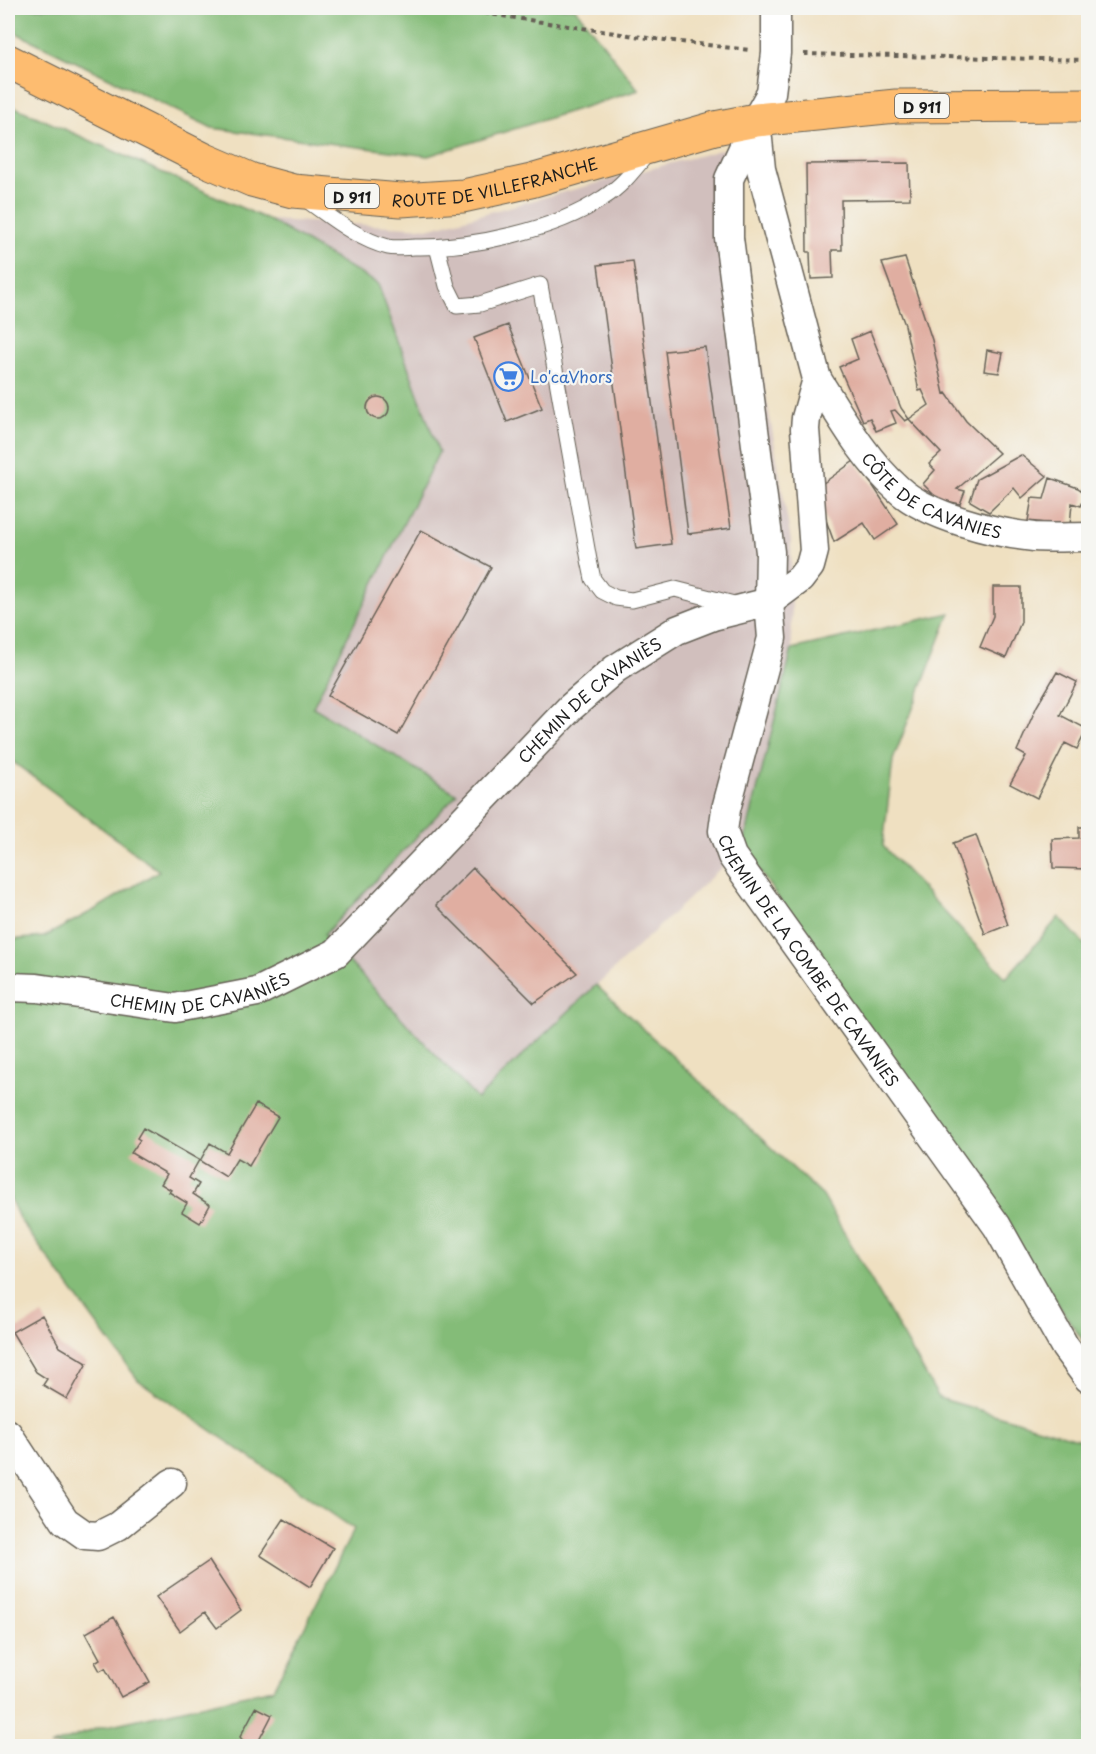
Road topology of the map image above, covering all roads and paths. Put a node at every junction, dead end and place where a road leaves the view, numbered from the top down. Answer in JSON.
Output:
{"nodes":[{"id":1,"x":449,"y":8,"type":"edge"},
{"id":2,"x":776,"y":8,"type":"edge"},
{"id":3,"x":776,"y":53,"type":"junction"},
{"id":4,"x":1089,"y":60,"type":"edge"},
{"id":5,"x":8,"y":62,"type":"edge"},
{"id":6,"x":1089,"y":105,"type":"edge"},
{"id":7,"x":756,"y":120,"type":"junction"},
{"id":8,"x":654,"y":146,"type":"junction"},
{"id":9,"x":293,"y":191,"type":"junction"},
{"id":10,"x":437,"y":248,"type":"junction"},
{"id":11,"x":817,"y":379,"type":"junction"},
{"id":12,"x":1089,"y":537,"type":"edge"},
{"id":13,"x":759,"y":605,"type":"junction"},
{"id":14,"x":8,"y":987,"type":"edge"},
{"id":15,"x":1089,"y":1378,"type":"edge"},
{"id":16,"x":8,"y":1434,"type":"edge"},
{"id":17,"x":172,"y":1483,"type":"dead end"}],
"edges":[{"from":1,"to":3,"type":"path"},
{"from":2,"to":3,"type":"street"},
{"from":3,"to":4,"type":"path"},
{"from":3,"to":7,"type":"street"},
{"from":5,"to":9,"type":"main road","name":"ROUTE DE VILLEFRANCHE","number":"D 911"},
{"from":6,"to":7,"type":"main road","number":"D 911"},
{"from":7,"to":8,"type":"main road","name":"ROUTE DE VILLEFRANCHE","number":"D 911"},
{"from":7,"to":11,"type":"street"},
{"from":7,"to":13,"type":"street"},
{"from":8,"to":9,"type":"main road","name":"ROUTE DE VILLEFRANCHE","number":"D 911"},
{"from":8,"to":10,"type":"lane"},
{"from":9,"to":10,"type":"lane"},
{"from":10,"to":13,"type":"lane"},
{"from":11,"to":12,"type":"street","name":"CÔTE DE CAVANIES"},
{"from":11,"to":13,"type":"street"},
{"from":13,"to":14,"type":"street","name":"CHEMIN DE CAVANIÈS"},
{"from":13,"to":15,"type":"street","name":"CHEMIN DE LA COMBE DE CAVANIES"},
{"from":16,"to":17,"type":"street"}]}
